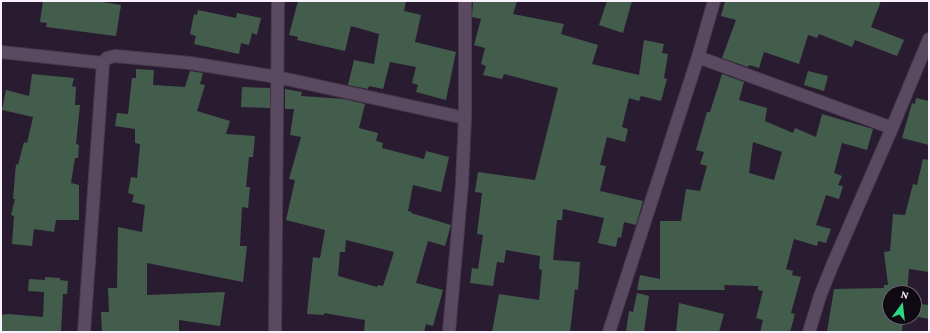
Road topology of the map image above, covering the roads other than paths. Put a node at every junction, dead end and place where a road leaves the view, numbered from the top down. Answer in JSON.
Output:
{"nodes":[{"id":1,"x":278,"y":1,"type":"edge"},
{"id":2,"x":465,"y":1,"type":"edge"},
{"id":3,"x":714,"y":1,"type":"edge"},
{"id":4,"x":929,"y":39,"type":"edge"},
{"id":5,"x":1,"y":52,"type":"edge"},
{"id":6,"x":698,"y":57,"type":"junction"},
{"id":7,"x":103,"y":63,"type":"junction"},
{"id":8,"x":277,"y":77,"type":"junction"},
{"id":9,"x":465,"y":118,"type":"junction"},
{"id":10,"x":892,"y":128,"type":"junction"},
{"id":11,"x":84,"y":332,"type":"edge"},
{"id":12,"x":275,"y":332,"type":"edge"},
{"id":13,"x":449,"y":332,"type":"edge"},
{"id":14,"x":609,"y":332,"type":"edge"},
{"id":15,"x":809,"y":332,"type":"edge"}],
"edges":[{"from":1,"to":8,"type":"street"},
{"from":2,"to":9,"type":"street"},
{"from":3,"to":6,"type":"street"},
{"from":4,"to":10,"type":"street"},
{"from":5,"to":7,"type":"street"},
{"from":6,"to":10,"type":"street"},
{"from":6,"to":14,"type":"street"},
{"from":7,"to":8,"type":"street"},
{"from":7,"to":11,"type":"street"},
{"from":8,"to":9,"type":"street"},
{"from":8,"to":12,"type":"street"},
{"from":9,"to":13,"type":"street"},
{"from":10,"to":15,"type":"street"}]}
